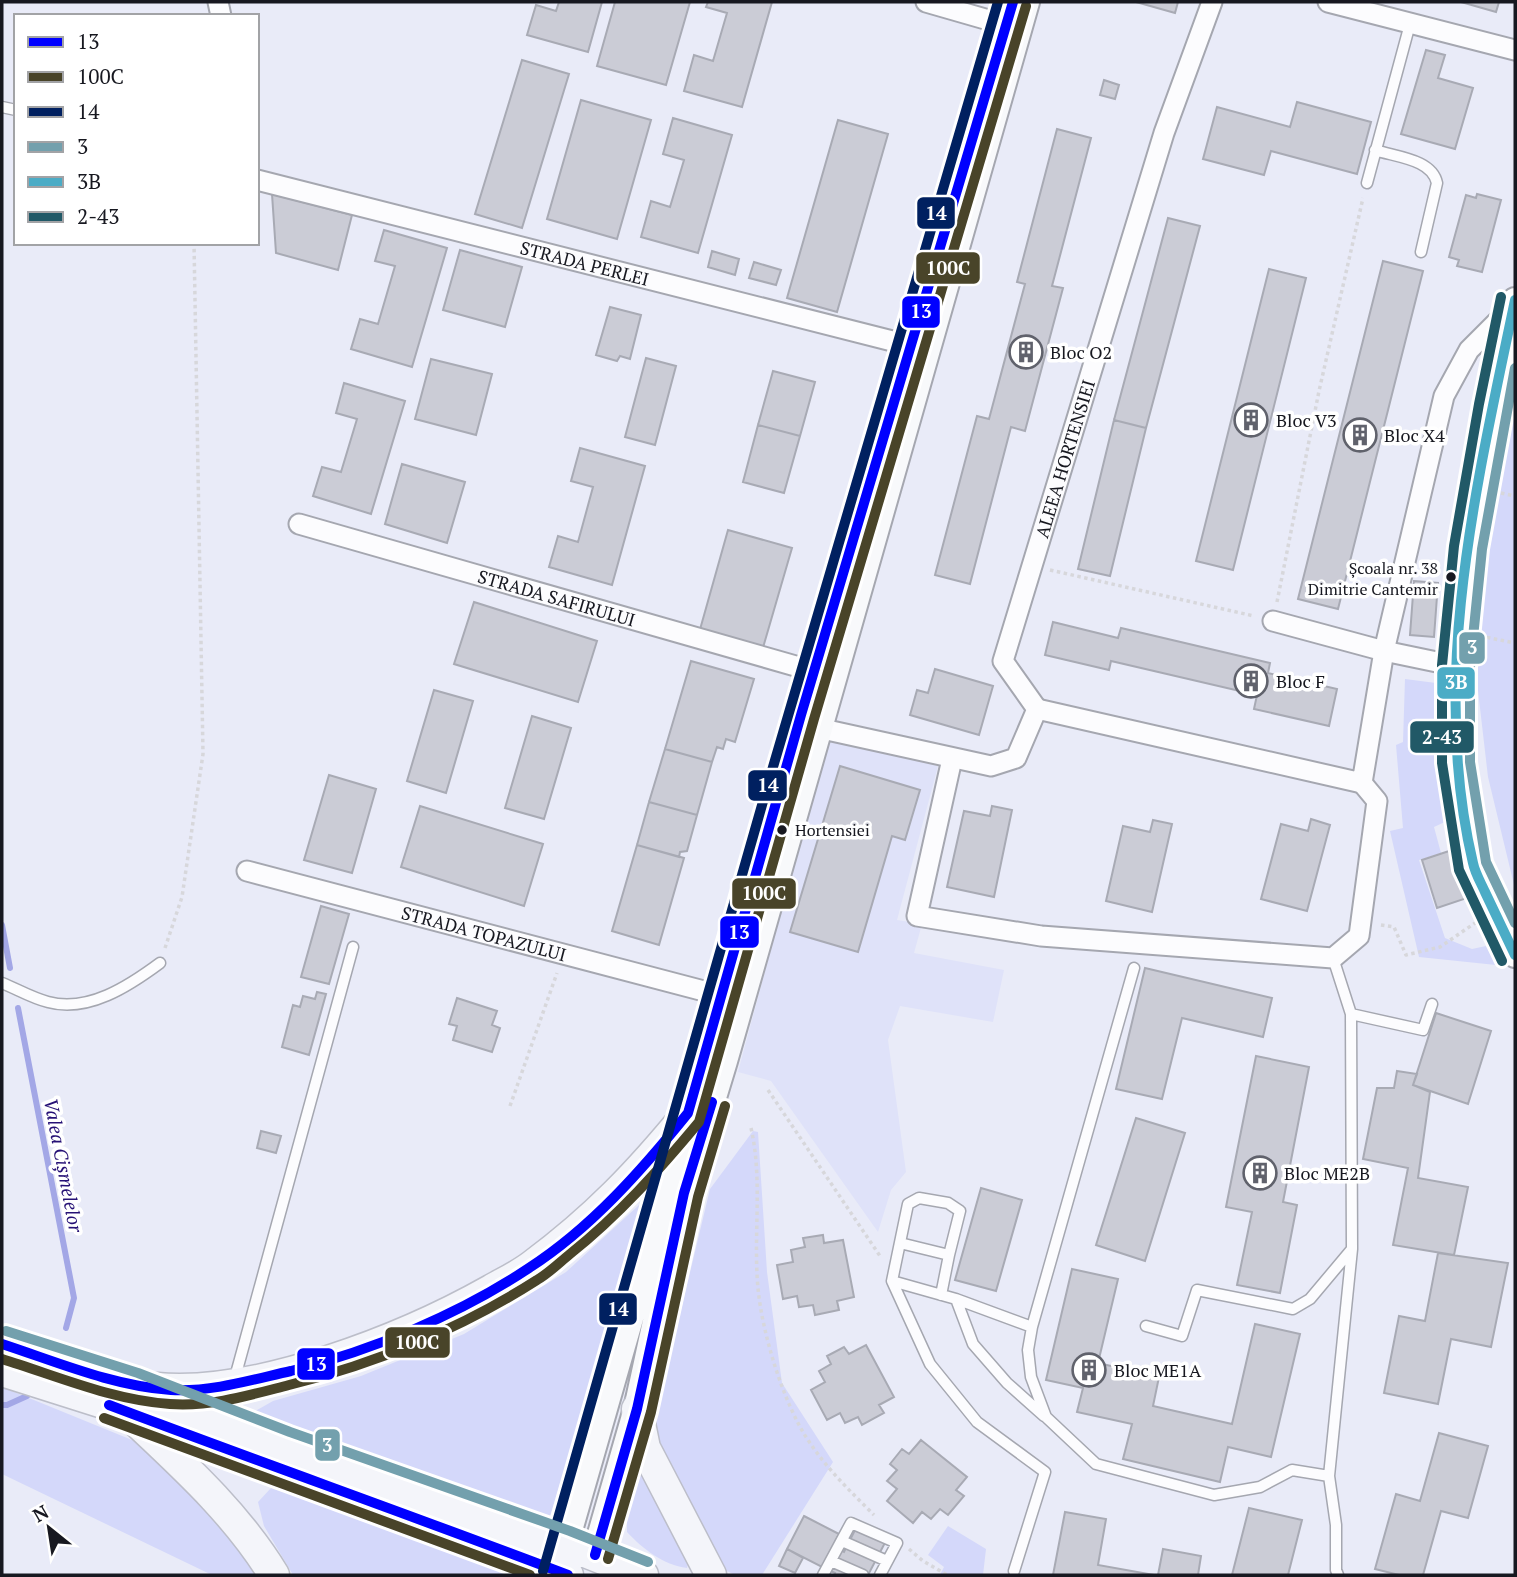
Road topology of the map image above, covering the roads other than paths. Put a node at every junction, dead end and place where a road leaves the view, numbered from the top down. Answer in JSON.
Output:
{"nodes":[{"id":1,"x":926,"y":2,"type":"edge"},
{"id":2,"x":1026,"y":2,"type":"edge"},
{"id":3,"x":1212,"y":2,"type":"edge"},
{"id":4,"x":1328,"y":2,"type":"edge"},
{"id":5,"x":1010,"y":13,"type":"edge"},
{"id":6,"x":1410,"y":24,"type":"junction"},
{"id":7,"x":1515,"y":50,"type":"edge"},
{"id":8,"x":1376,"y":150,"type":"junction"},
{"id":9,"x":259,"y":181,"type":"edge"},
{"id":10,"x":1367,"y":183,"type":"road end"},
{"id":11,"x":1421,"y":252,"type":"dead end"},
{"id":12,"x":1515,"y":302,"type":"edge"},
{"id":13,"x":912,"y":346,"type":"junction"},
{"id":14,"x":299,"y":524,"type":"dead end"},
{"id":15,"x":1273,"y":621,"type":"road end"},
{"id":16,"x":1384,"y":651,"type":"junction"},
{"id":17,"x":1456,"y":666,"type":"junction"},
{"id":18,"x":814,"y":671,"type":"junction"},
{"id":19,"x":1037,"y":709,"type":"junction"},
{"id":20,"x":818,"y":728,"type":"junction"},
{"id":21,"x":952,"y":759,"type":"junction"},
{"id":22,"x":1362,"y":783,"type":"junction"},
{"id":23,"x":247,"y":871,"type":"dead end"},
{"id":24,"x":353,"y":947,"type":"dead end"},
{"id":25,"x":1515,"y":955,"type":"edge"},
{"id":26,"x":1333,"y":958,"type":"junction"},
{"id":27,"x":159,"y":963,"type":"road end"},
{"id":28,"x":1134,"y":968,"type":"dead end"},
{"id":29,"x":2,"y":983,"type":"edge"},
{"id":30,"x":723,"y":996,"type":"junction"},
{"id":31,"x":1432,"y":1003,"type":"dead end"},
{"id":32,"x":1351,"y":1014,"type":"junction"},
{"id":33,"x":688,"y":1113,"type":"junction"},
{"id":34,"x":900,"y":1243,"type":"junction"},
{"id":35,"x":1352,"y":1249,"type":"junction"},
{"id":36,"x":949,"y":1255,"type":"junction"},
{"id":37,"x":893,"y":1279,"type":"junction"},
{"id":38,"x":941,"y":1295,"type":"junction"},
{"id":39,"x":956,"y":1299,"type":"junction"},
{"id":40,"x":1146,"y":1325,"type":"dead end"},
{"id":41,"x":1032,"y":1327,"type":"junction"},
{"id":42,"x":2,"y":1344,"type":"edge"},
{"id":43,"x":2,"y":1371,"type":"edge"},
{"id":44,"x":233,"y":1385,"type":"junction"},
{"id":45,"x":129,"y":1398,"type":"junction"},
{"id":46,"x":637,"y":1409,"type":"junction"},
{"id":47,"x":1046,"y":1417,"type":"junction"},
{"id":48,"x":1329,"y":1476,"type":"junction"},
{"id":49,"x":842,"y":1541,"type":"junction"},
{"id":50,"x":831,"y":1561,"type":"junction"},
{"id":51,"x":887,"y":1561,"type":"junction"},
{"id":52,"x":592,"y":1565,"type":"edge"},
{"id":53,"x":562,"y":1566,"type":"edge"},
{"id":54,"x":1014,"y":1571,"type":"dead end"},
{"id":55,"x":274,"y":1575,"type":"edge"},
{"id":56,"x":643,"y":1575,"type":"edge"},
{"id":57,"x":710,"y":1575,"type":"edge"},
{"id":58,"x":823,"y":1575,"type":"edge"},
{"id":59,"x":863,"y":1575,"type":"edge"},
{"id":60,"x":880,"y":1575,"type":"edge"},
{"id":61,"x":1338,"y":1575,"type":"edge"}],
"edges":[{"from":1,"to":5,"type":"street"},
{"from":2,"to":20,"type":"main road"},
{"from":3,"to":19,"type":"street","name":"ALEEA HORTENSIEI"},
{"from":4,"to":6,"type":"street"},
{"from":5,"to":13,"type":"main road"},
{"from":6,"to":7,"type":"street"},
{"from":6,"to":8,"type":"lane"},
{"from":8,"to":10,"type":"lane"},
{"from":8,"to":11,"type":"lane"},
{"from":9,"to":13,"type":"street","name":"STRADA PERLEI"},
{"from":12,"to":16,"type":"street"},
{"from":12,"to":17,"type":"street"},
{"from":13,"to":18,"type":"main road"},
{"from":14,"to":18,"type":"street","name":"STRADA SAFIRULUI"},
{"from":15,"to":16,"type":"street"},
{"from":16,"to":17,"type":"street"},
{"from":16,"to":22,"type":"street"},
{"from":17,"to":25,"type":"street"},
{"from":18,"to":30,"type":"main road"},
{"from":19,"to":21,"type":"street"},
{"from":19,"to":22,"type":"street"},
{"from":20,"to":21,"type":"street"},
{"from":20,"to":46,"type":"main road"},
{"from":21,"to":26,"type":"street"},
{"from":22,"to":26,"type":"street"},
{"from":23,"to":30,"type":"street","name":"STRADA TOPAZULUI"},
{"from":24,"to":44,"type":"lane"},
{"from":26,"to":32,"type":"lane"},
{"from":27,"to":29,"type":"lane"},
{"from":28,"to":41,"type":"lane"},
{"from":30,"to":33,"type":"main road"},
{"from":31,"to":32,"type":"lane"},
{"from":32,"to":35,"type":"lane"},
{"from":33,"to":44,"type":"main road"},
{"from":33,"to":53,"type":"main road"},
{"from":34,"to":36,"type":"lane"},
{"from":34,"to":36,"type":"lane"},
{"from":34,"to":37,"type":"lane"},
{"from":35,"to":40,"type":"lane"},
{"from":35,"to":48,"type":"lane"},
{"from":36,"to":38,"type":"lane"},
{"from":37,"to":38,"type":"lane"},
{"from":37,"to":54,"type":"lane"},
{"from":38,"to":39,"type":"lane"},
{"from":39,"to":41,"type":"lane"},
{"from":39,"to":47,"type":"lane"},
{"from":41,"to":47,"type":"lane"},
{"from":42,"to":45,"type":"main road"},
{"from":43,"to":45,"type":"main road"},
{"from":44,"to":45,"type":"main road"},
{"from":45,"to":53,"type":"main road"},
{"from":45,"to":55,"type":"main road"},
{"from":46,"to":52,"type":"main road"},
{"from":46,"to":57,"type":"main road"},
{"from":47,"to":48,"type":"lane"},
{"from":48,"to":61,"type":"lane"},
{"from":49,"to":50,"type":"lane"},
{"from":49,"to":51,"type":"lane"},
{"from":49,"to":51,"type":"lane"},
{"from":50,"to":58,"type":"lane"},
{"from":50,"to":59,"type":"lane"},
{"from":51,"to":60,"type":"lane"},
{"from":52,"to":53,"type":"main road"},
{"from":52,"to":56,"type":"main road"}]}
